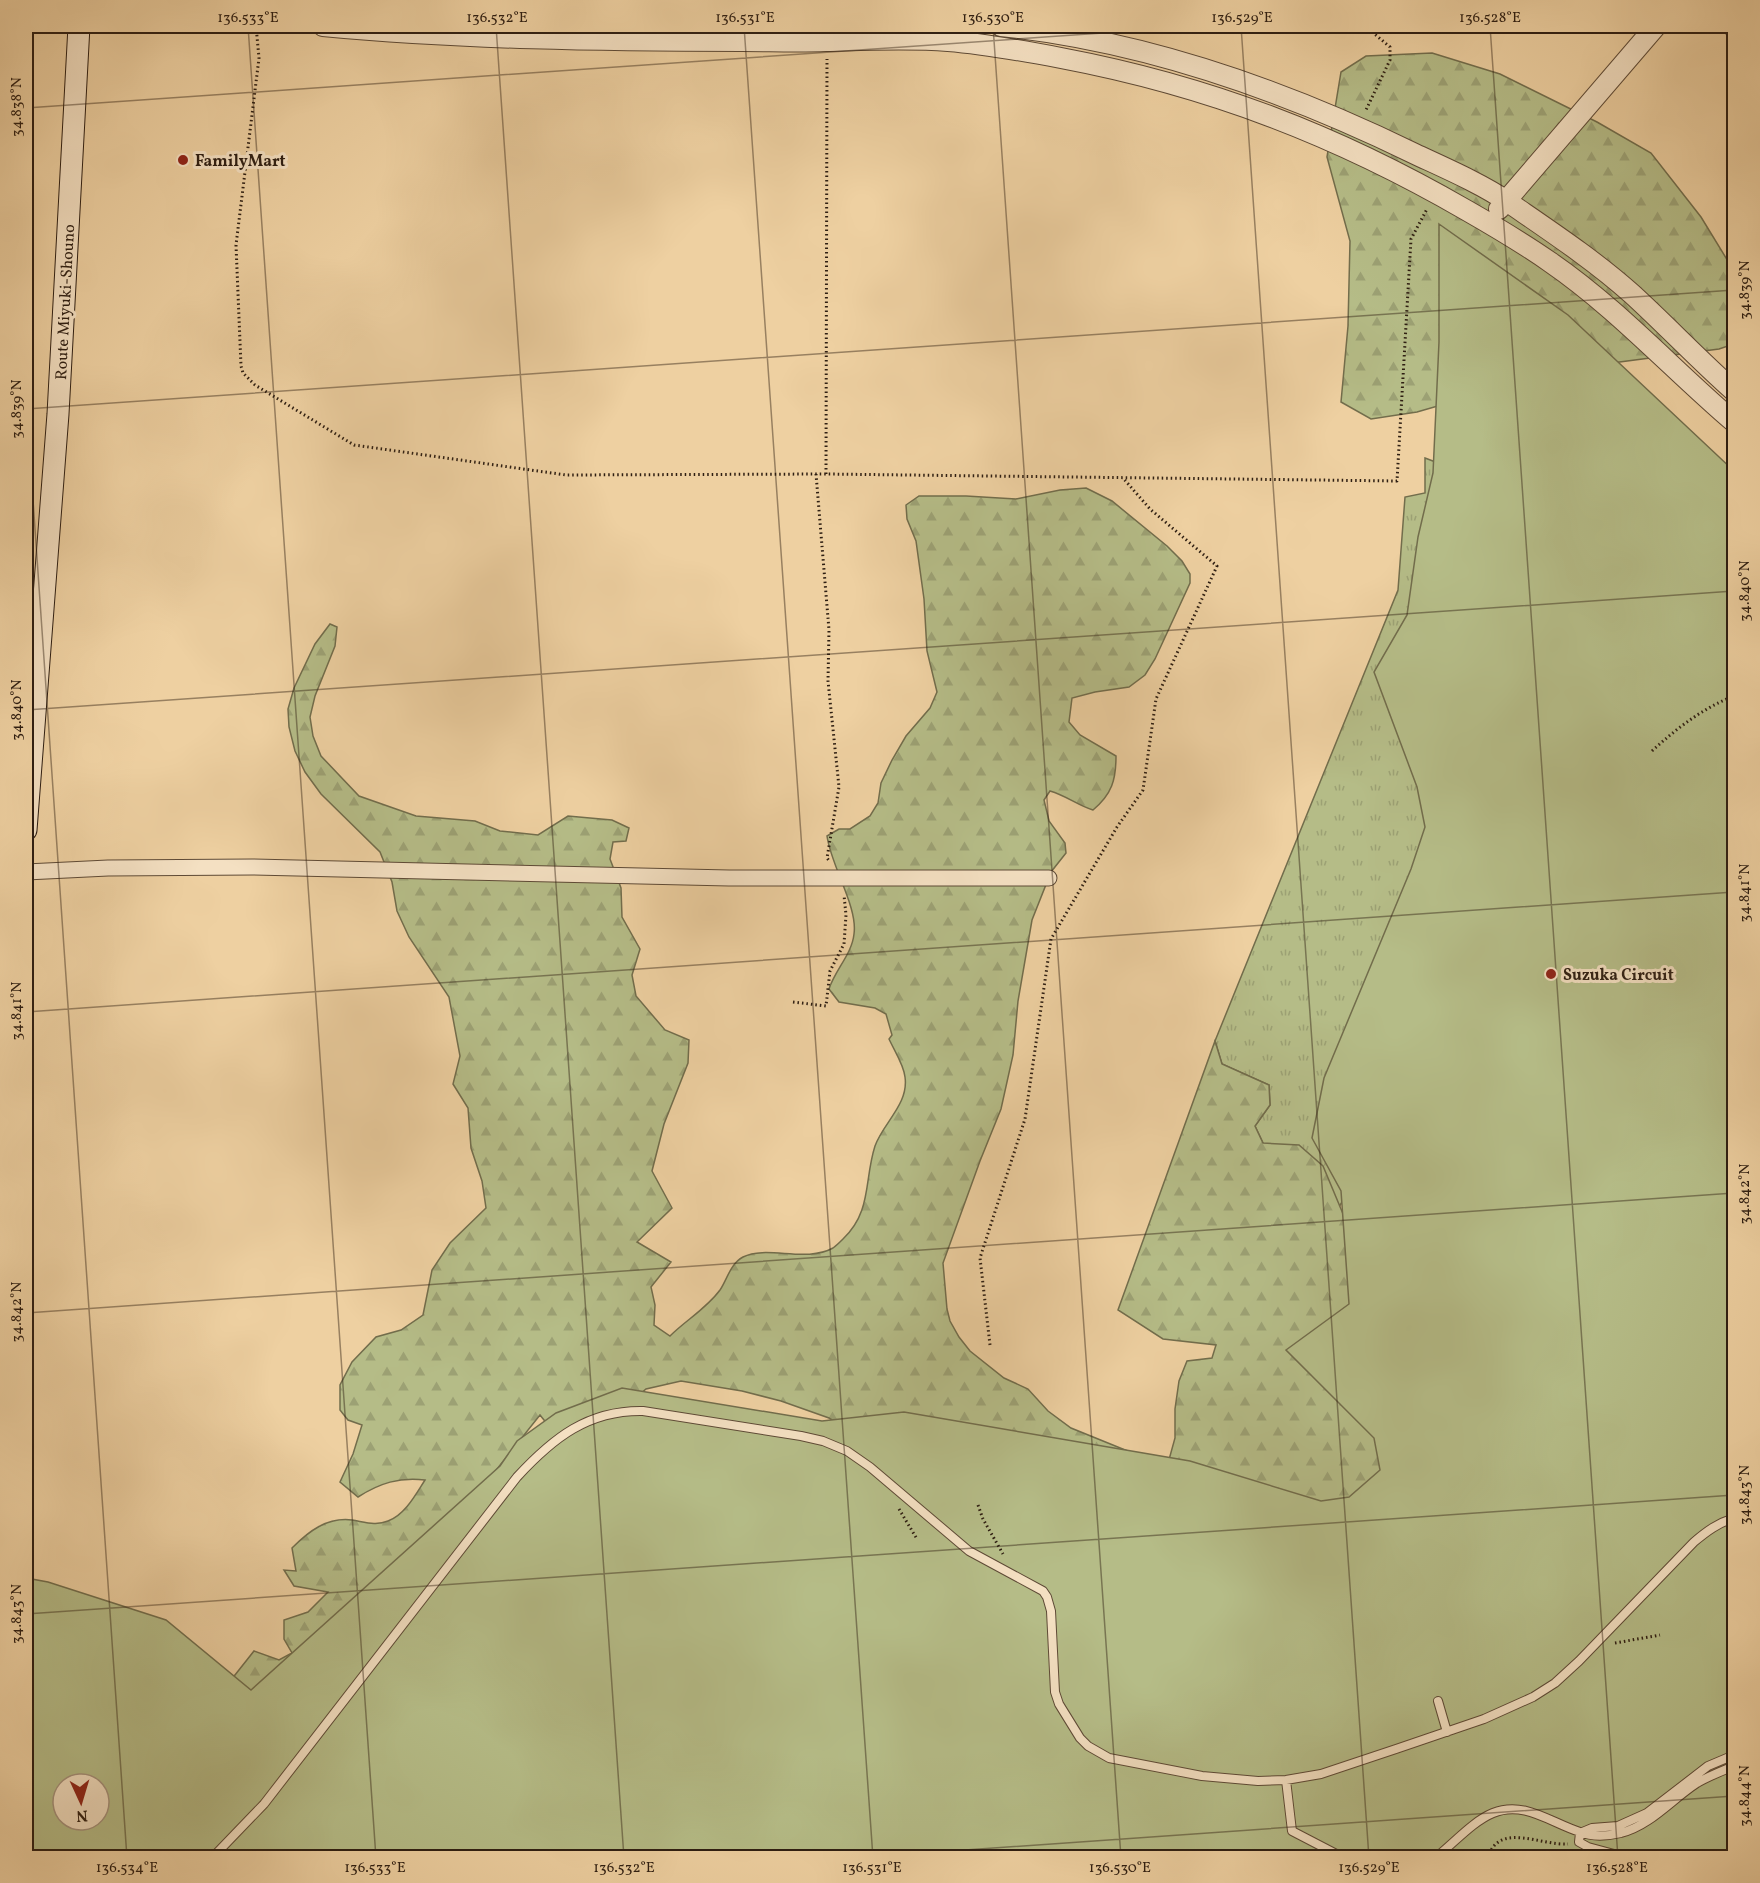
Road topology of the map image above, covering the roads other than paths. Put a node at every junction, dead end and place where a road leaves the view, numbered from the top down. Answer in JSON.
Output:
{"nodes":[{"id":1,"x":79,"y":26,"type":"edge"},
{"id":2,"x":322,"y":26,"type":"edge"},
{"id":3,"x":1001,"y":26,"type":"edge"},
{"id":4,"x":1656,"y":26,"type":"edge"},
{"id":5,"x":1505,"y":200,"type":"junction"},
{"id":6,"x":1488,"y":223,"type":"junction"},
{"id":7,"x":1734,"y":391,"type":"edge"},
{"id":8,"x":1734,"y":422,"type":"edge"},
{"id":9,"x":26,"y":830,"type":"edge"},
{"id":10,"x":26,"y":872,"type":"edge"},
{"id":11,"x":1049,"y":878,"type":"dead end"},
{"id":12,"x":1733,"y":1521,"type":"edge"},
{"id":13,"x":1438,"y":1701,"type":"dead end"},
{"id":14,"x":1447,"y":1732,"type":"junction"},
{"id":15,"x":1734,"y":1755,"type":"edge"},
{"id":16,"x":1734,"y":1766,"type":"edge"},
{"id":17,"x":1286,"y":1780,"type":"junction"},
{"id":18,"x":1580,"y":1836,"type":"junction"},
{"id":19,"x":212,"y":1857,"type":"edge"},
{"id":20,"x":1344,"y":1857,"type":"edge"},
{"id":21,"x":1435,"y":1857,"type":"edge"},
{"id":22,"x":1629,"y":1857,"type":"edge"}],
"edges":[{"from":1,"to":9,"type":"main road","name":"Route Miyuki-Shouno"},
{"from":2,"to":6,"type":"street"},
{"from":3,"to":5,"type":"street"},
{"from":4,"to":5,"type":"street"},
{"from":5,"to":6,"type":"street"},
{"from":5,"to":7,"type":"street"},
{"from":6,"to":8,"type":"street"},
{"from":10,"to":11,"type":"street"},
{"from":12,"to":14,"type":"lane"},
{"from":13,"to":14,"type":"lane"},
{"from":14,"to":17,"type":"lane"},
{"from":15,"to":18,"type":"lane"},
{"from":16,"to":18,"type":"lane"},
{"from":17,"to":19,"type":"lane"},
{"from":17,"to":20,"type":"lane"},
{"from":18,"to":21,"type":"lane"},
{"from":18,"to":22,"type":"lane"}]}
